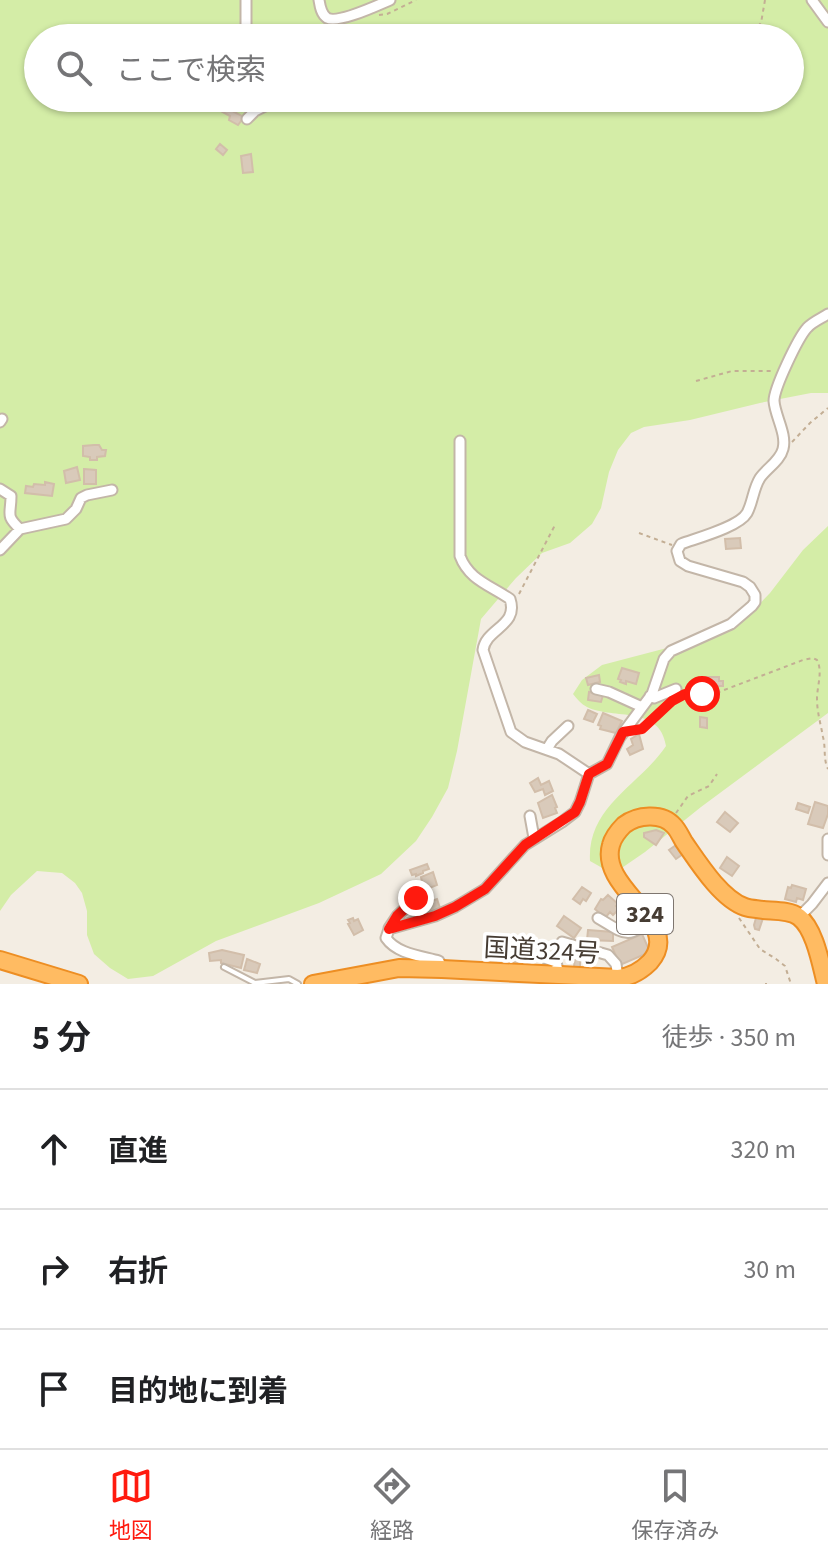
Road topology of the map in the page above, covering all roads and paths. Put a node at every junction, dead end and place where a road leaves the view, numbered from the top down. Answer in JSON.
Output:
{"nodes":[{"id":1,"x":246,"y":0,"type":"edge"},
{"id":2,"x":319,"y":0,"type":"edge"},
{"id":3,"x":390,"y":0,"type":"edge"},
{"id":4,"x":765,"y":0,"type":"edge"},
{"id":5,"x":812,"y":0,"type":"edge"},
{"id":6,"x":828,"y":22,"type":"edge"},
{"id":7,"x":246,"y":24,"type":"edge"},
{"id":8,"x":760,"y":24,"type":"edge"},
{"id":9,"x":254,"y":112,"type":"edge"},
{"id":10,"x":247,"y":119,"type":"dead end"},
{"id":11,"x":828,"y":314,"type":"edge"},
{"id":12,"x":784,"y":373,"type":"junction"},
{"id":13,"x":696,"y":381,"type":"dead end"},
{"id":14,"x":828,"y":408,"type":"edge"},
{"id":15,"x":460,"y":441,"type":"dead end"},
{"id":16,"x":783,"y":452,"type":"junction"},
{"id":17,"x":0,"y":489,"type":"edge"},
{"id":18,"x":112,"y":490,"type":"dead end"},
{"id":19,"x":555,"y":525,"type":"dead end"},
{"id":20,"x":20,"y":529,"type":"junction"},
{"id":21,"x":639,"y":533,"type":"dead end"},
{"id":22,"x":678,"y":548,"type":"junction"},
{"id":23,"x":0,"y":550,"type":"edge"},
{"id":24,"x":519,"y":592,"type":"dead end"},
{"id":25,"x":596,"y":689,"type":"dead end"},
{"id":26,"x":676,"y":689,"type":"dead end"},
{"id":27,"x":650,"y":696,"type":"junction"},
{"id":28,"x":642,"y":707,"type":"junction"},
{"id":29,"x":568,"y":726,"type":"dead end"},
{"id":30,"x":623,"y":732,"type":"junction"},
{"id":31,"x":547,"y":749,"type":"junction"},
{"id":32,"x":828,"y":769,"type":"edge"},
{"id":33,"x":589,"y":774,"type":"junction"},
{"id":34,"x":717,"y":774,"type":"dead end"},
{"id":35,"x":530,"y":816,"type":"dead end"},
{"id":36,"x":670,"y":823,"type":"junction"},
{"id":37,"x":534,"y":838,"type":"junction"},
{"id":38,"x":828,"y":839,"type":"edge"},
{"id":39,"x":828,"y":855,"type":"edge"},
{"id":40,"x":828,"y":883,"type":"edge"},
{"id":41,"x":416,"y":898,"type":"dead end"},
{"id":42,"x":733,"y":900,"type":"junction"},
{"id":43,"x":799,"y":917,"type":"junction"},
{"id":44,"x":598,"y":918,"type":"dead end"},
{"id":45,"x":649,"y":918,"type":"junction"},
{"id":46,"x":389,"y":929,"type":"junction"},
{"id":47,"x":562,"y":942,"type":"dead end"},
{"id":48,"x":547,"y":959,"type":"dead end"},
{"id":49,"x":0,"y":960,"type":"edge"},
{"id":50,"x":224,"y":967,"type":"dead end"},
{"id":51,"x":442,"y":969,"type":"junction"},
{"id":52,"x":559,"y":975,"type":"junction"},
{"id":53,"x":460,"y":977,"type":"edge"},
{"id":54,"x":618,"y":978,"type":"junction"},
{"id":55,"x":79,"y":984,"type":"edge"},
{"id":56,"x":298,"y":984,"type":"edge"},
{"id":57,"x":313,"y":984,"type":"edge"},
{"id":58,"x":791,"y":984,"type":"edge"},
{"id":59,"x":826,"y":984,"type":"edge"}],
"edges":[{"from":1,"to":7,"type":"street"},
{"from":2,"to":3,"type":"street"},
{"from":4,"to":8,"type":"path"},
{"from":5,"to":6,"type":"street"},
{"from":9,"to":10,"type":"street"},
{"from":11,"to":12,"type":"street"},
{"from":12,"to":13,"type":"path"},
{"from":12,"to":16,"type":"street"},
{"from":14,"to":16,"type":"path"},
{"from":15,"to":31,"type":"street"},
{"from":16,"to":22,"type":"street"},
{"from":17,"to":20,"type":"street"},
{"from":18,"to":20,"type":"street"},
{"from":19,"to":24,"type":"path"},
{"from":20,"to":23,"type":"street"},
{"from":21,"to":22,"type":"path"},
{"from":22,"to":27,"type":"street"},
{"from":25,"to":28,"type":"street"},
{"from":26,"to":27,"type":"street"},
{"from":27,"to":28,"type":"street"},
{"from":28,"to":30,"type":"street"},
{"from":29,"to":31,"type":"street"},
{"from":30,"to":32,"type":"path"},
{"from":30,"to":33,"type":"street"},
{"from":31,"to":33,"type":"street"},
{"from":33,"to":37,"type":"street"},
{"from":34,"to":36,"type":"path"},
{"from":35,"to":37,"type":"street"},
{"from":36,"to":42,"type":"highway","number":"324"},
{"from":36,"to":45,"type":"highway","number":"324"},
{"from":37,"to":46,"type":"street"},
{"from":38,"to":39,"type":"street"},
{"from":40,"to":43,"type":"street"},
{"from":41,"to":46,"type":"street"},
{"from":42,"to":43,"type":"highway"},
{"from":42,"to":58,"type":"path"},
{"from":43,"to":59,"type":"highway"},
{"from":44,"to":45,"type":"street"},
{"from":45,"to":54,"type":"highway","name":"国道324号","number":"324"},
{"from":46,"to":51,"type":"street"},
{"from":47,"to":54,"type":"street"},
{"from":48,"to":52,"type":"street"},
{"from":49,"to":55,"type":"highway"},
{"from":50,"to":56,"type":"lane"},
{"from":51,"to":53,"type":"highway","name":"国道324号"},
{"from":51,"to":57,"type":"highway","name":"国道324号"},
{"from":52,"to":53,"type":"highway","name":"国道324号"},
{"from":52,"to":54,"type":"highway","name":"国道324号"}]}
